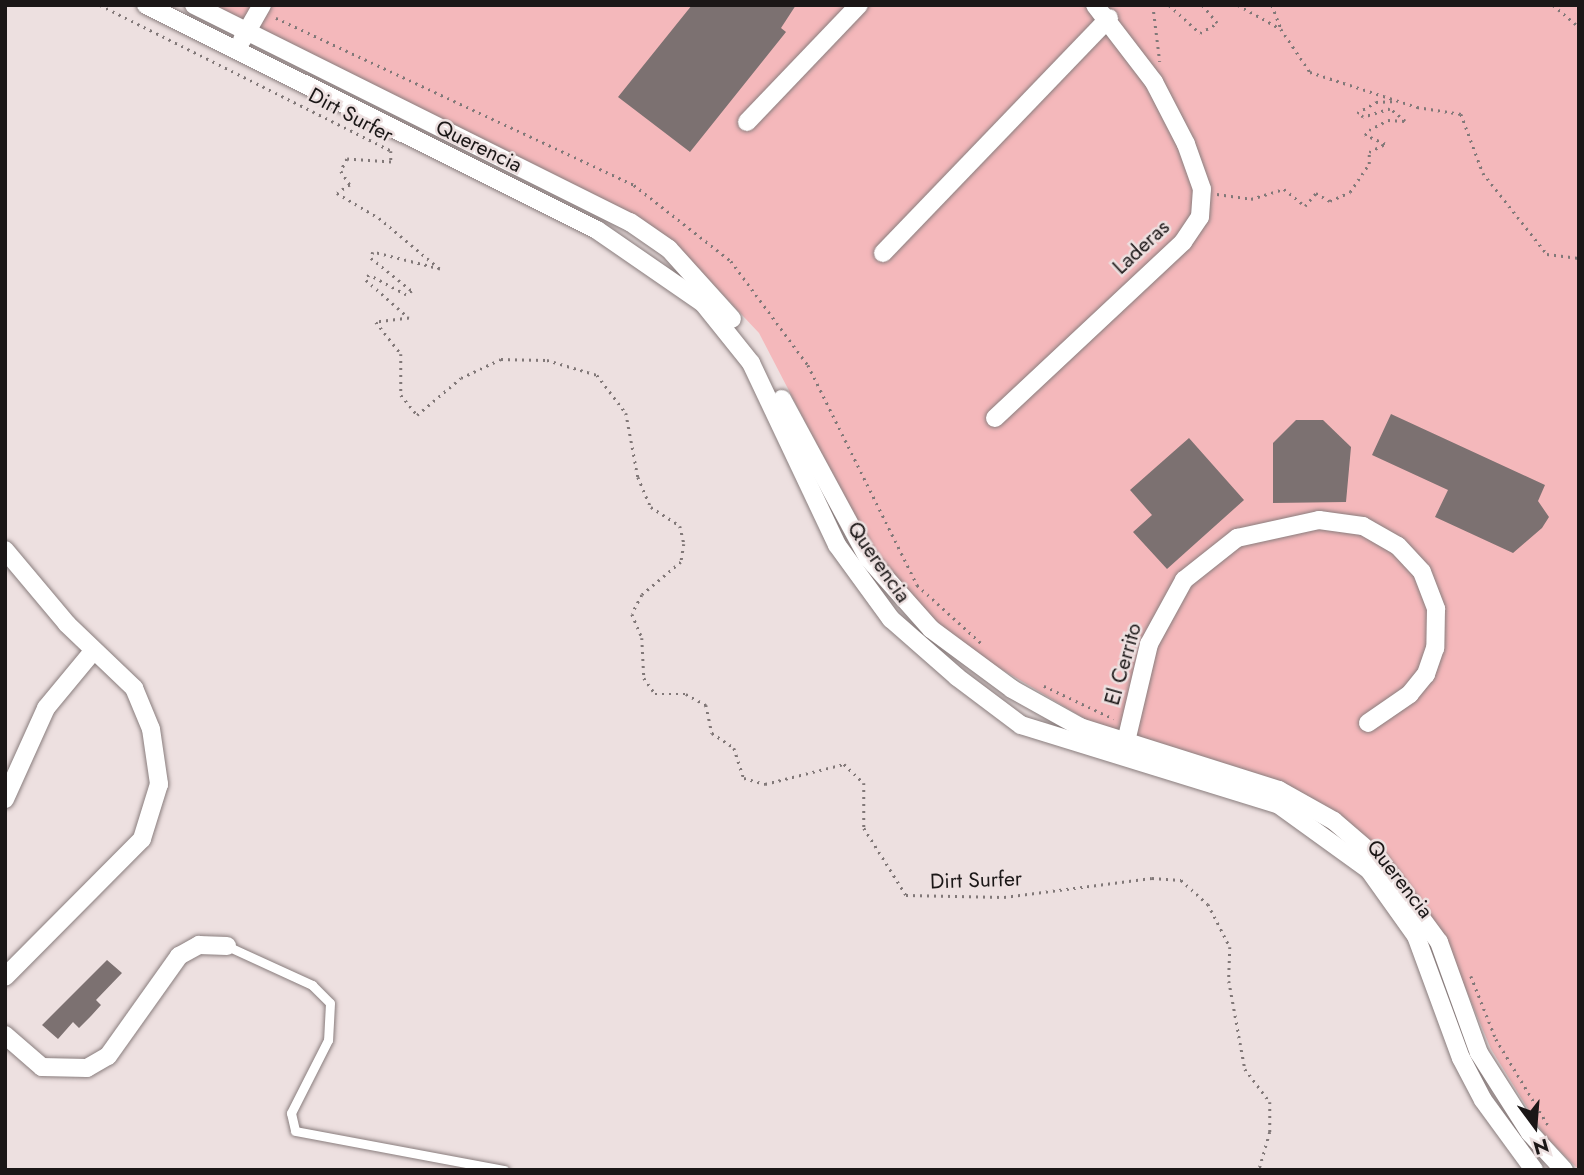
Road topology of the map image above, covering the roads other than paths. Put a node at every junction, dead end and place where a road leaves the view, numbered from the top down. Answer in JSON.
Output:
{"nodes":[{"id":1,"x":146,"y":5,"type":"edge"},
{"id":2,"x":194,"y":5,"type":"edge"},
{"id":3,"x":859,"y":5,"type":"edge"},
{"id":4,"x":1095,"y":5,"type":"edge"},
{"id":5,"x":261,"y":7,"type":"edge"},
{"id":6,"x":1109,"y":18,"type":"junction"},
{"id":7,"x":247,"y":30,"type":"junction"},
{"id":8,"x":235,"y":52,"type":"junction"},
{"id":9,"x":747,"y":122,"type":"dead end"},
{"id":10,"x":883,"y":253,"type":"dead end"},
{"id":11,"x":743,"y":342,"type":"junction"},
{"id":12,"x":995,"y":418,"type":"dead end"},
{"id":13,"x":7,"y":556,"type":"edge"},
{"id":14,"x":94,"y":650,"type":"junction"},
{"id":15,"x":1368,"y":723,"type":"dead end"},
{"id":16,"x":1128,"y":733,"type":"junction"},
{"id":17,"x":1121,"y":761,"type":"junction"},
{"id":18,"x":5,"y":799,"type":"edge"},
{"id":19,"x":227,"y":946,"type":"joint"},
{"id":20,"x":5,"y":976,"type":"edge"},
{"id":21,"x":5,"y":1035,"type":"edge"},
{"id":22,"x":504,"y":1170,"type":"edge"},
{"id":23,"x":1534,"y":1170,"type":"edge"},
{"id":24,"x":1564,"y":1170,"type":"edge"}],
"edges":[{"from":1,"to":8,"type":"street","name":"Querencia"},
{"from":2,"to":7,"type":"street","name":"Querencia"},
{"from":3,"to":9,"type":"street"},
{"from":4,"to":6,"type":"street"},
{"from":5,"to":7,"type":"street"},
{"from":6,"to":10,"type":"street"},
{"from":6,"to":12,"type":"street","name":"Laderas"},
{"from":7,"to":8,"type":"street"},
{"from":7,"to":11,"type":"street","name":"Querencia"},
{"from":8,"to":11,"type":"street","name":"Querencia"},
{"from":11,"to":16,"type":"street","name":"Querencia"},
{"from":11,"to":17,"type":"street","name":"Querencia"},
{"from":13,"to":14,"type":"street"},
{"from":14,"to":18,"type":"street"},
{"from":14,"to":20,"type":"street"},
{"from":15,"to":16,"type":"street","name":"El Cerrito"},
{"from":16,"to":17,"type":"street","name":"El Cerrito"},
{"from":16,"to":24,"type":"street","name":"Querencia"},
{"from":17,"to":23,"type":"street","name":"Querencia"},
{"from":19,"to":21,"type":"street"},
{"from":19,"to":22,"type":"lane"}]}
